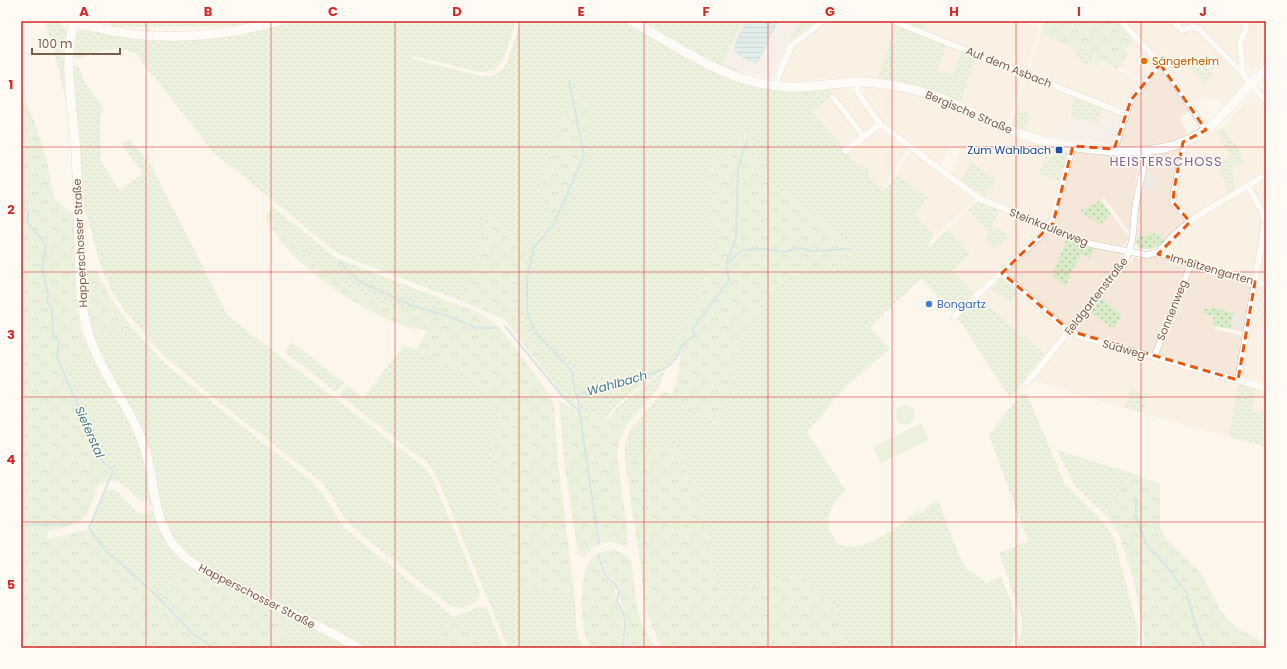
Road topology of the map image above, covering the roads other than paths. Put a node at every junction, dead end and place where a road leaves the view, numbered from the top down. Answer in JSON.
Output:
{"nodes":[{"id":1,"x":280,"y":21,"type":"edge"},
{"id":2,"x":632,"y":21,"type":"edge"},
{"id":3,"x":823,"y":21,"type":"edge"},
{"id":4,"x":893,"y":21,"type":"edge"},
{"id":5,"x":1120,"y":21,"type":"edge"},
{"id":6,"x":1173,"y":21,"type":"edge"},
{"id":7,"x":1244,"y":21,"type":"edge"},
{"id":8,"x":73,"y":22,"type":"edge"},
{"id":9,"x":1160,"y":64,"type":"junction"},
{"id":10,"x":1266,"y":69,"type":"edge"},
{"id":11,"x":1243,"y":74,"type":"junction"},
{"id":12,"x":856,"y":82,"type":"junction"},
{"id":13,"x":1251,"y":84,"type":"junction"},
{"id":14,"x":774,"y":86,"type":"junction"},
{"id":15,"x":833,"y":97,"type":"dead end"},
{"id":16,"x":1266,"y":102,"type":"edge"},
{"id":17,"x":1125,"y":114,"type":"junction"},
{"id":18,"x":880,"y":124,"type":"junction"},
{"id":19,"x":1206,"y":130,"type":"junction"},
{"id":20,"x":864,"y":137,"type":"junction"},
{"id":21,"x":1183,"y":142,"type":"junction"},
{"id":22,"x":1073,"y":146,"type":"junction"},
{"id":23,"x":1114,"y":150,"type":"junction"},
{"id":24,"x":1145,"y":150,"type":"junction"},
{"id":25,"x":845,"y":151,"type":"dead end"},
{"id":26,"x":1266,"y":174,"type":"edge"},
{"id":27,"x":1248,"y":186,"type":"junction"},
{"id":28,"x":1190,"y":222,"type":"junction"},
{"id":29,"x":1050,"y":227,"type":"junction"},
{"id":30,"x":1130,"y":252,"type":"junction"},
{"id":31,"x":1159,"y":252,"type":"junction"},
{"id":32,"x":1191,"y":264,"type":"junction"},
{"id":33,"x":1002,"y":273,"type":"junction"},
{"id":34,"x":1255,"y":282,"type":"junction"},
{"id":35,"x":1266,"y":285,"type":"edge"},
{"id":36,"x":954,"y":317,"type":"dead end"},
{"id":37,"x":1070,"y":331,"type":"junction"},
{"id":38,"x":1154,"y":357,"type":"junction"},
{"id":39,"x":1238,"y":380,"type":"junction"},
{"id":40,"x":1027,"y":383,"type":"dead end"},
{"id":41,"x":1266,"y":388,"type":"edge"},
{"id":42,"x":358,"y":648,"type":"edge"}],
"edges":[{"from":1,"to":8,"type":"main road"},
{"from":2,"to":14,"type":"main road","name":"Bergische Straße"},
{"from":3,"to":14,"type":"street"},
{"from":4,"to":17,"type":"street","name":"Auf dem Asbach"},
{"from":5,"to":9,"type":"street"},
{"from":6,"to":11,"type":"street"},
{"from":7,"to":11,"type":"street"},
{"from":8,"to":42,"type":"main road","name":"Happerschosser Straße"},
{"from":9,"to":17,"type":"street"},
{"from":9,"to":19,"type":"street"},
{"from":10,"to":13,"type":"main road","name":"Bergische Straße"},
{"from":11,"to":13,"type":"street"},
{"from":12,"to":14,"type":"main road","name":"Bergische Straße"},
{"from":12,"to":18,"type":"street","name":"Steinkaulerweg"},
{"from":12,"to":22,"type":"main road","name":"Bergische Straße"},
{"from":13,"to":16,"type":"street"},
{"from":13,"to":19,"type":"main road","name":"Bergische Straße"},
{"from":15,"to":20,"type":"street"},
{"from":17,"to":23,"type":"street"},
{"from":18,"to":20,"type":"street"},
{"from":18,"to":29,"type":"street","name":"Steinkaulerweg"},
{"from":19,"to":21,"type":"main road","name":"Bergische Straße"},
{"from":20,"to":25,"type":"street"},
{"from":21,"to":24,"type":"main road","name":"Bergische Straße"},
{"from":21,"to":28,"type":"street"},
{"from":22,"to":23,"type":"main road","name":"Bergische Straße"},
{"from":22,"to":29,"type":"street"},
{"from":23,"to":24,"type":"main road","name":"Bergische Straße"},
{"from":24,"to":30,"type":"street","name":"Feldgartenstraße"},
{"from":26,"to":27,"type":"street"},
{"from":27,"to":28,"type":"street"},
{"from":27,"to":34,"type":"street"},
{"from":28,"to":31,"type":"street"},
{"from":29,"to":30,"type":"street","name":"Steinkaulerweg"},
{"from":29,"to":33,"type":"street"},
{"from":30,"to":31,"type":"street","name":"Steinkaulerweg"},
{"from":30,"to":37,"type":"street","name":"Feldgartenstraße"},
{"from":31,"to":32,"type":"street","name":"Im Bitzengarten"},
{"from":32,"to":34,"type":"street","name":"Im Bitzengarten"},
{"from":32,"to":38,"type":"street","name":"Sonnenweg"},
{"from":33,"to":36,"type":"street"},
{"from":33,"to":37,"type":"street","name":"Südweg"},
{"from":34,"to":35,"type":"street","name":"Im Bitzengarten"},
{"from":34,"to":39,"type":"street"},
{"from":37,"to":38,"type":"street","name":"Südweg"},
{"from":37,"to":40,"type":"street","name":"Feldgartenstraße"},
{"from":38,"to":39,"type":"street","name":"Südweg"},
{"from":39,"to":41,"type":"street","name":"Südweg"}]}
